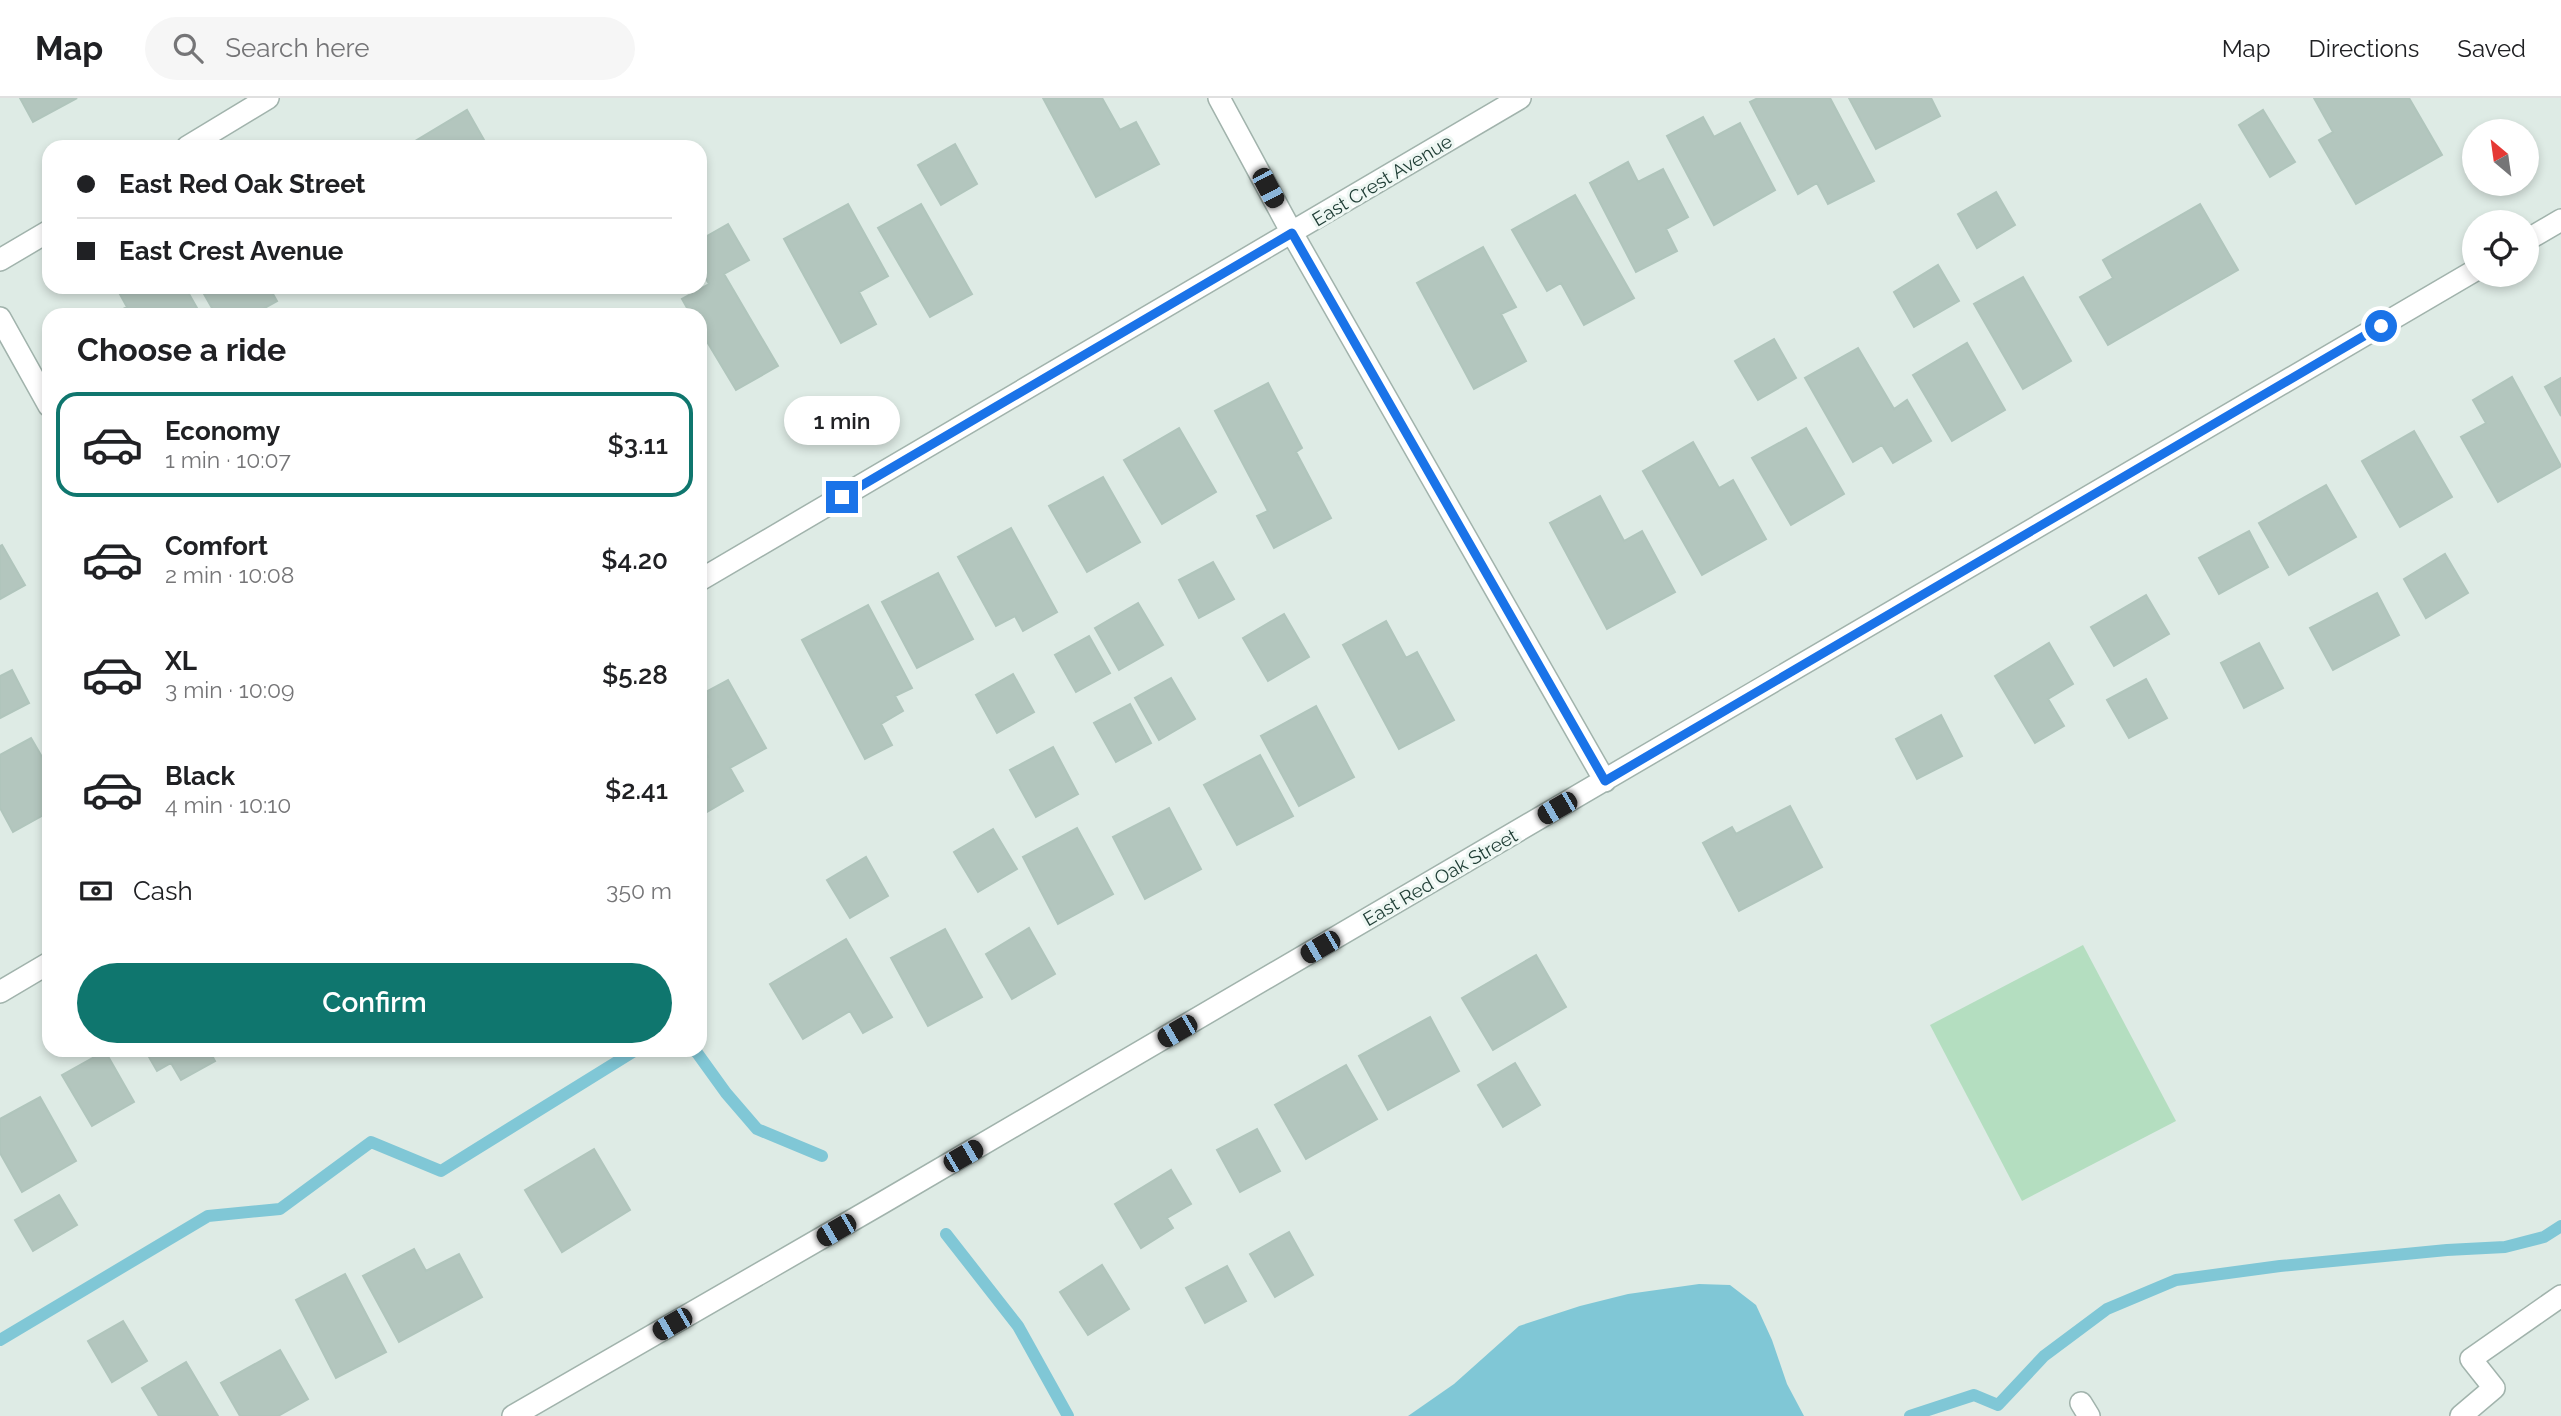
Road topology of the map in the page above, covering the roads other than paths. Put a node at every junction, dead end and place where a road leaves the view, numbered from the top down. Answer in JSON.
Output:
{"nodes":[{"id":1,"x":268,"y":98,"type":"edge"},
{"id":2,"x":1219,"y":98,"type":"edge"},
{"id":3,"x":1520,"y":98,"type":"edge"},
{"id":4,"x":199,"y":140,"type":"edge"},
{"id":5,"x":2561,"y":220,"type":"edge"},
{"id":6,"x":1292,"y":233,"type":"junction"},
{"id":7,"x":2539,"y":233,"type":"edge"},
{"id":8,"x":42,"y":235,"type":"edge"},
{"id":9,"x":0,"y":260,"type":"edge"},
{"id":10,"x":2462,"y":278,"type":"edge"},
{"id":11,"x":0,"y":318,"type":"edge"},
{"id":12,"x":42,"y":393,"type":"edge"},
{"id":13,"x":707,"y":576,"type":"edge"},
{"id":14,"x":1605,"y":781,"type":"junction"},
{"id":15,"x":42,"y":967,"type":"edge"},
{"id":16,"x":0,"y":992,"type":"edge"},
{"id":17,"x":2561,"y":1296,"type":"edge"},
{"id":18,"x":2469,"y":1413,"type":"edge"},
{"id":19,"x":513,"y":1416,"type":"edge"}],
"edges":[{"from":1,"to":4,"type":"street"},
{"from":2,"to":6,"type":"street"},
{"from":3,"to":6,"type":"street","name":"East Crest Avenue"},
{"from":5,"to":7,"type":"street"},
{"from":6,"to":13,"type":"street","name":"East Crest Avenue"},
{"from":6,"to":14,"type":"street"},
{"from":8,"to":9,"type":"street"},
{"from":10,"to":14,"type":"street","name":"East Red Oak Street"},
{"from":11,"to":12,"type":"street"},
{"from":14,"to":19,"type":"street","name":"East Red Oak Street"},
{"from":15,"to":16,"type":"street"},
{"from":17,"to":18,"type":"street"}]}
